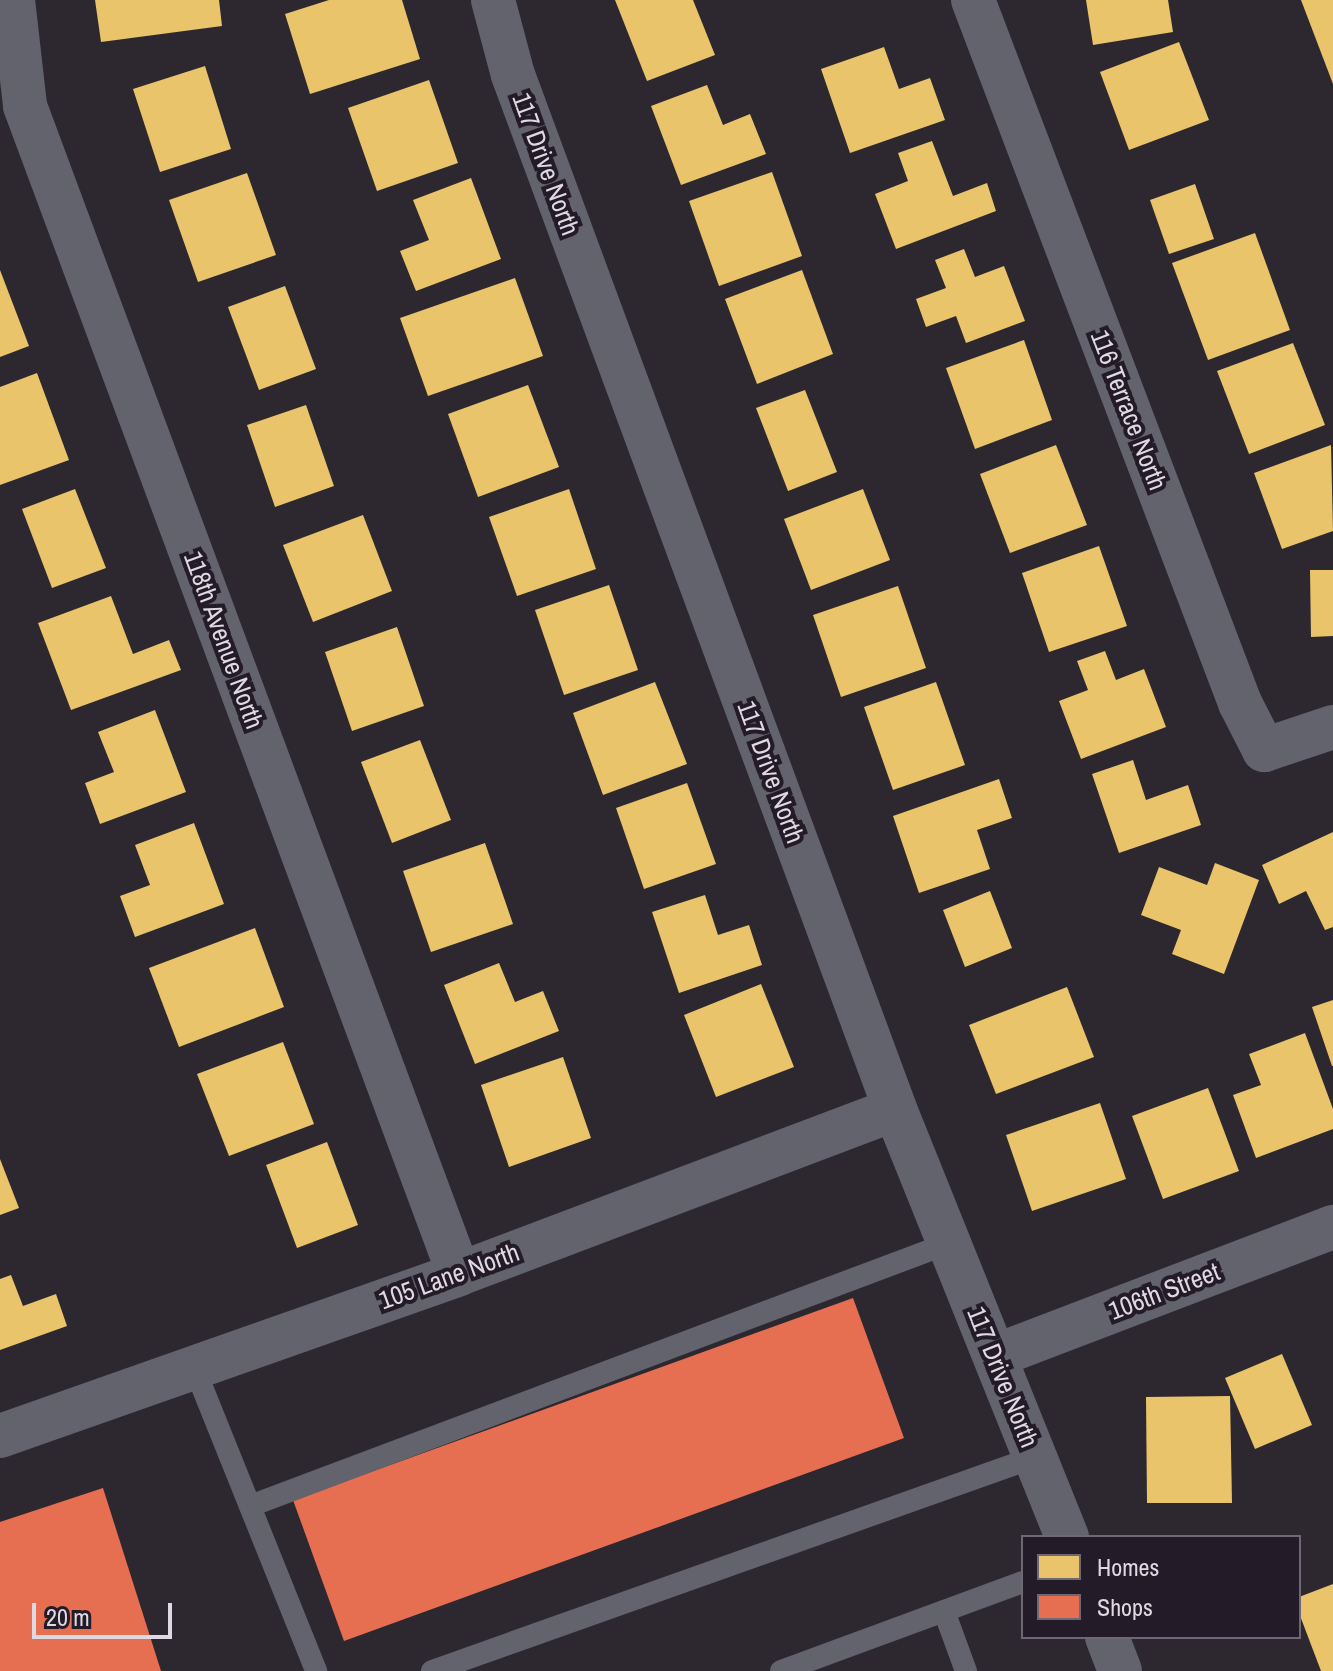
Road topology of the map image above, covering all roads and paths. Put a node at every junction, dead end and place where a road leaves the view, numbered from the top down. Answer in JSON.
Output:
{"nodes":[{"id":1,"x":13,"y":0,"type":"edge"},
{"id":2,"x":493,"y":0,"type":"edge"},
{"id":3,"x":973,"y":0,"type":"edge"},
{"id":4,"x":1333,"y":727,"type":"edge"},
{"id":5,"x":895,"y":1109,"type":"junction"},
{"id":6,"x":1333,"y":1227,"type":"edge"},
{"id":7,"x":949,"y":1243,"type":"junction"},
{"id":8,"x":459,"y":1274,"type":"junction"},
{"id":9,"x":995,"y":1356,"type":"junction"},
{"id":10,"x":194,"y":1367,"type":"junction"},
{"id":11,"x":0,"y":1436,"type":"edge"},
{"id":12,"x":1035,"y":1457,"type":"junction"},
{"id":13,"x":250,"y":1506,"type":"junction"},
{"id":14,"x":1066,"y":1535,"type":"edge"},
{"id":15,"x":1021,"y":1583,"type":"edge"},
{"id":16,"x":944,"y":1611,"type":"junction"},
{"id":17,"x":1108,"y":1639,"type":"edge"},
{"id":18,"x":316,"y":1671,"type":"edge"},
{"id":19,"x":432,"y":1671,"type":"edge"},
{"id":20,"x":781,"y":1671,"type":"edge"},
{"id":21,"x":966,"y":1671,"type":"edge"},
{"id":22,"x":1120,"y":1671,"type":"edge"}],
"edges":[{"from":1,"to":8,"type":"street","name":"118th Avenue North"},
{"from":2,"to":5,"type":"street","name":"117 Drive North"},
{"from":3,"to":4,"type":"street","name":"116 Terrace North"},
{"from":5,"to":7,"type":"street","name":"117 Drive North"},
{"from":5,"to":8,"type":"street","name":"105 Lane North"},
{"from":6,"to":9,"type":"street","name":"106th Street"},
{"from":7,"to":9,"type":"street","name":"117 Drive North"},
{"from":7,"to":13,"type":"lane"},
{"from":8,"to":10,"type":"street","name":"105 Lane North"},
{"from":9,"to":12,"type":"street","name":"117 Drive North"},
{"from":10,"to":11,"type":"street","name":"105 Lane North"},
{"from":10,"to":13,"type":"lane"},
{"from":12,"to":14,"type":"street","name":"117 Drive North"},
{"from":12,"to":19,"type":"lane"},
{"from":13,"to":18,"type":"lane"},
{"from":15,"to":16,"type":"lane"},
{"from":16,"to":20,"type":"lane"},
{"from":16,"to":21,"type":"lane"},
{"from":17,"to":22,"type":"street"}]}
